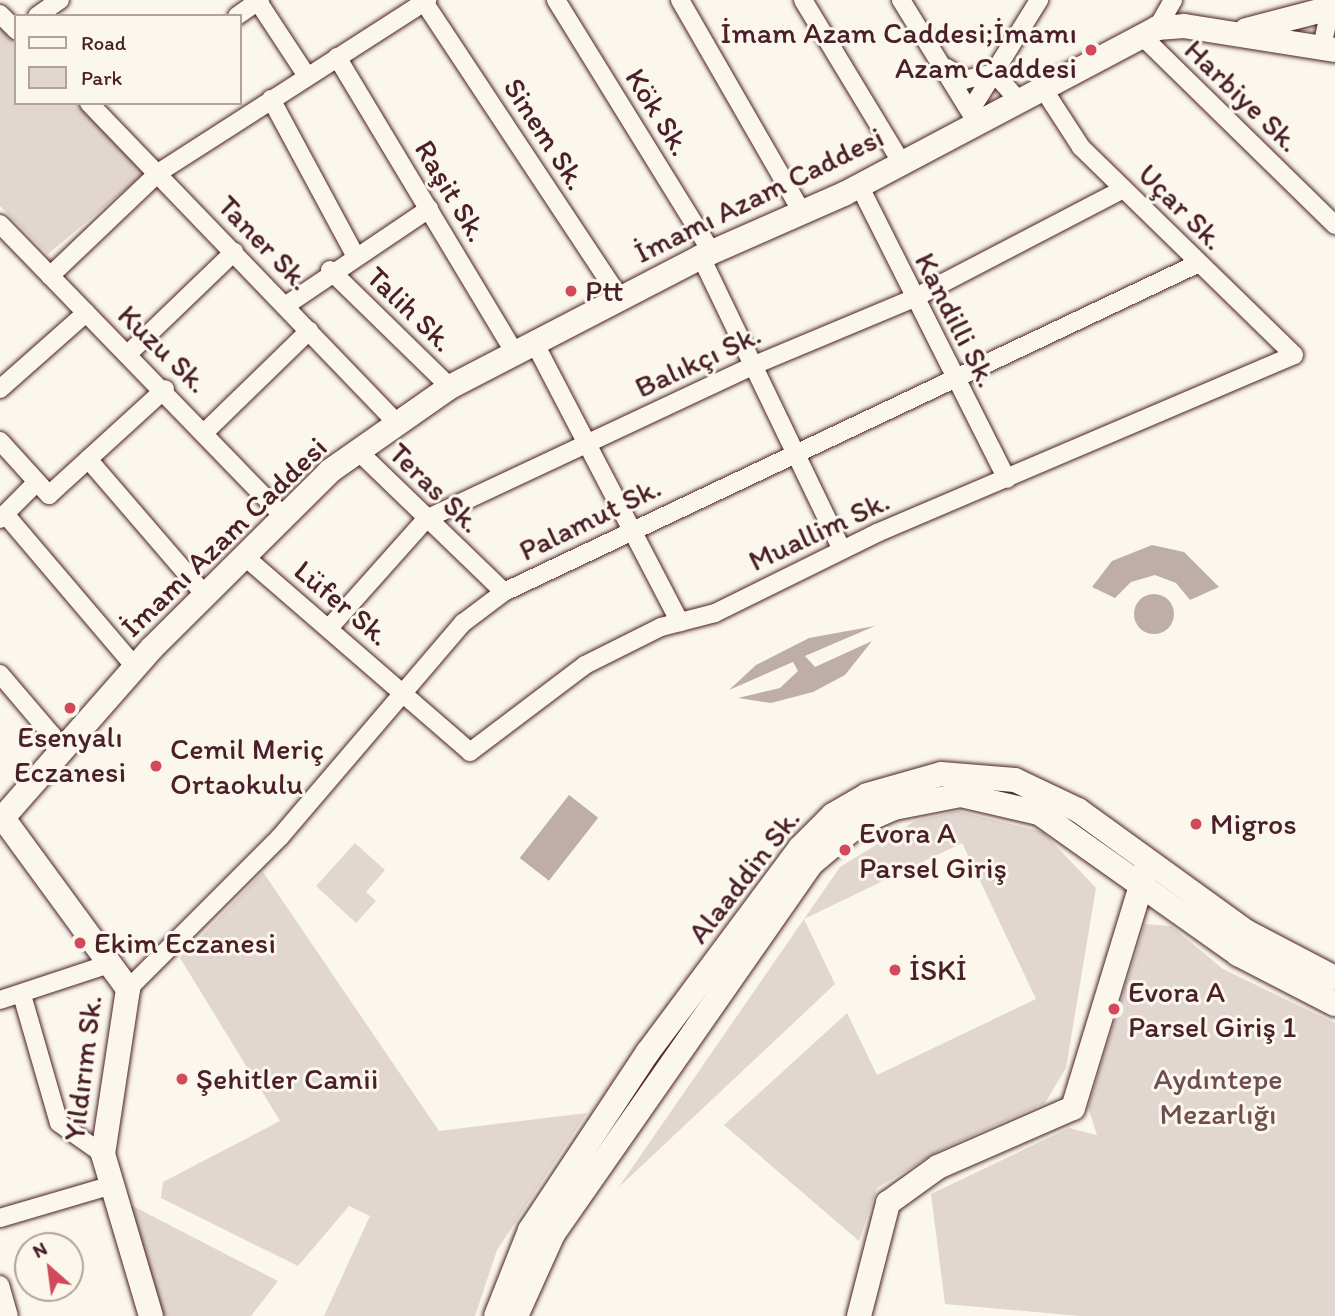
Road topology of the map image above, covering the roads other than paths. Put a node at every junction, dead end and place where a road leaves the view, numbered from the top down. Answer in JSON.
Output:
{"nodes":[{"id":1,"x":60,"y":0,"type":"edge"},
{"id":2,"x":258,"y":0,"type":"edge"},
{"id":3,"x":556,"y":0,"type":"edge"},
{"id":4,"x":680,"y":0,"type":"edge"},
{"id":5,"x":803,"y":0,"type":"edge"},
{"id":6,"x":901,"y":0,"type":"edge"},
{"id":7,"x":1039,"y":0,"type":"edge"},
{"id":8,"x":1174,"y":0,"type":"edge"},
{"id":9,"x":425,"y":1,"type":"edge"},
{"id":10,"x":1332,"y":7,"type":"edge"},
{"id":11,"x":0,"y":13,"type":"edge"},
{"id":12,"x":40,"y":14,"type":"edge"},
{"id":13,"x":240,"y":14,"type":"edge"},
{"id":14,"x":14,"y":28,"type":"edge"},
{"id":15,"x":1150,"y":32,"type":"junction"},
{"id":16,"x":1235,"y":32,"type":"junction"},
{"id":17,"x":1328,"y":49,"type":"edge"},
{"id":18,"x":932,"y":52,"type":"junction"},
{"id":19,"x":337,"y":57,"type":"junction"},
{"id":20,"x":994,"y":73,"type":"junction"},
{"id":21,"x":307,"y":76,"type":"junction"},
{"id":22,"x":1042,"y":87,"type":"junction"},
{"id":23,"x":271,"y":99,"type":"junction"},
{"id":24,"x":1018,"y":100,"type":"junction"},
{"id":25,"x":91,"y":105,"type":"edge"},
{"id":26,"x":114,"y":105,"type":"edge"},
{"id":27,"x":103,"y":117,"type":"junction"},
{"id":28,"x":974,"y":117,"type":"junction"},
{"id":29,"x":901,"y":162,"type":"junction"},
{"id":30,"x":158,"y":173,"type":"junction"},
{"id":31,"x":859,"y":184,"type":"junction"},
{"id":32,"x":1123,"y":189,"type":"junction"},
{"id":33,"x":429,"y":209,"type":"junction"},
{"id":34,"x":802,"y":212,"type":"junction"},
{"id":35,"x":0,"y":224,"type":"edge"},
{"id":36,"x":1335,"y":225,"type":"edge"},
{"id":37,"x":234,"y":252,"type":"junction"},
{"id":38,"x":355,"y":255,"type":"junction"},
{"id":39,"x":707,"y":255,"type":"junction"},
{"id":40,"x":1197,"y":264,"type":"junction"},
{"id":41,"x":330,"y":270,"type":"junction"},
{"id":42,"x":50,"y":276,"type":"junction"},
{"id":43,"x":620,"y":298,"type":"junction"},
{"id":44,"x":912,"y":299,"type":"junction"},
{"id":45,"x":285,"y":306,"type":"junction"},
{"id":46,"x":86,"y":313,"type":"junction"},
{"id":47,"x":309,"y":331,"type":"junction"},
{"id":48,"x":525,"y":349,"type":"junction"},
{"id":49,"x":129,"y":354,"type":"junction"},
{"id":50,"x":1294,"y":355,"type":"joint"},
{"id":51,"x":752,"y":366,"type":"junction"},
{"id":52,"x":953,"y":376,"type":"junction"},
{"id":53,"x":450,"y":387,"type":"junction"},
{"id":54,"x":0,"y":389,"type":"edge"},
{"id":55,"x":165,"y":390,"type":"junction"},
{"id":56,"x":397,"y":423,"type":"junction"},
{"id":57,"x":206,"y":431,"type":"junction"},
{"id":58,"x":0,"y":441,"type":"edge"},
{"id":59,"x":589,"y":443,"type":"junction"},
{"id":60,"x":358,"y":451,"type":"junction"},
{"id":61,"x":794,"y":451,"type":"junction"},
{"id":62,"x":88,"y":459,"type":"junction"},
{"id":63,"x":1007,"y":479,"type":"junction"},
{"id":64,"x":37,"y":482,"type":"junction"},
{"id":65,"x":2,"y":516,"type":"edge"},
{"id":66,"x":284,"y":517,"type":"junction"},
{"id":67,"x":426,"y":520,"type":"junction"},
{"id":68,"x":633,"y":528,"type":"junction"},
{"id":69,"x":842,"y":550,"type":"junction"},
{"id":70,"x":244,"y":556,"type":"junction"},
{"id":71,"x":504,"y":592,"type":"junction"},
{"id":72,"x":205,"y":595,"type":"junction"},
{"id":73,"x":680,"y":622,"type":"junction"},
{"id":74,"x":329,"y":628,"type":"junction"},
{"id":75,"x":135,"y":667,"type":"junction"},
{"id":76,"x":0,"y":674,"type":"edge"},
{"id":77,"x":403,"y":692,"type":"junction"},
{"id":78,"x":57,"y":757,"type":"junction"},
{"id":79,"x":2,"y":820,"type":"edge"},
{"id":80,"x":1144,"y":871,"type":"junction"},
{"id":81,"x":106,"y":965,"type":"junction"},
{"id":82,"x":1335,"y":978,"type":"edge"},
{"id":83,"x":128,"y":989,"type":"junction"},
{"id":84,"x":22,"y":995,"type":"junction"},
{"id":85,"x":0,"y":1000,"type":"edge"},
{"id":86,"x":1335,"y":1004,"type":"edge"},
{"id":87,"x":658,"y":1058,"type":"junction"},
{"id":88,"x":103,"y":1154,"type":"junction"},
{"id":89,"x":110,"y":1186,"type":"junction"},
{"id":90,"x":0,"y":1218,"type":"edge"},
{"id":91,"x":0,"y":1285,"type":"edge"},
{"id":92,"x":9,"y":1316,"type":"edge"},
{"id":93,"x":151,"y":1316,"type":"edge"},
{"id":94,"x":496,"y":1316,"type":"edge"},
{"id":95,"x":516,"y":1316,"type":"edge"},
{"id":96,"x":859,"y":1316,"type":"edge"}],
"edges":[{"from":1,"to":12,"type":"street"},
{"from":2,"to":13,"type":"street"},
{"from":2,"to":21,"type":"street"},
{"from":3,"to":39,"type":"street","name":"Kök Sk."},
{"from":4,"to":34,"type":"street"},
{"from":5,"to":29,"type":"street"},
{"from":6,"to":18,"type":"street"},
{"from":7,"to":20,"type":"street"},
{"from":8,"to":15,"type":"street"},
{"from":9,"to":19,"type":"street"},
{"from":9,"to":43,"type":"street","name":"Sinem Sk."},
{"from":10,"to":16,"type":"street"},
{"from":10,"to":17,"type":"street"},
{"from":11,"to":14,"type":"street"},
{"from":15,"to":16,"type":"street","name":"İmamı Azam Caddesi"},
{"from":15,"to":22,"type":"street","name":"İmamı Azam Caddesi"},
{"from":15,"to":36,"type":"street","name":"Harbiye Sk."},
{"from":16,"to":17,"type":"street","name":"İmamı Azam Caddesi"},
{"from":18,"to":20,"type":"street"},
{"from":18,"to":28,"type":"street"},
{"from":19,"to":21,"type":"street"},
{"from":19,"to":33,"type":"street","name":"Raşit Sk."},
{"from":20,"to":24,"type":"street"},
{"from":20,"to":28,"type":"street"},
{"from":21,"to":23,"type":"street"},
{"from":22,"to":24,"type":"street","name":"İmamı Azam Caddesi"},
{"from":22,"to":32,"type":"street","name":"Uçar Sk."},
{"from":23,"to":30,"type":"street"},
{"from":23,"to":38,"type":"street"},
{"from":24,"to":28,"type":"street","name":"İmamı Azam Caddesi"},
{"from":25,"to":27,"type":"street","name":"Taner Sk."},
{"from":26,"to":27,"type":"street"},
{"from":27,"to":30,"type":"street","name":"Taner Sk."},
{"from":28,"to":29,"type":"street","name":"İmamı Azam Caddesi"},
{"from":29,"to":31,"type":"street","name":"İmamı Azam Caddesi"},
{"from":30,"to":37,"type":"street","name":"Taner Sk."},
{"from":30,"to":42,"type":"street"},
{"from":31,"to":34,"type":"street","name":"İmamı Azam Caddesi"},
{"from":31,"to":44,"type":"street","name":"Kandilli Sk."},
{"from":32,"to":40,"type":"street","name":"Uçar Sk."},
{"from":32,"to":44,"type":"street","name":"Balıkçı Sk."},
{"from":33,"to":38,"type":"street"},
{"from":33,"to":48,"type":"street","name":"Raşit Sk."},
{"from":34,"to":39,"type":"street","name":"İmamı Azam Caddesi"},
{"from":35,"to":42,"type":"street","name":"Kuzu Sk."},
{"from":37,"to":45,"type":"street","name":"Taner Sk."},
{"from":37,"to":49,"type":"street"},
{"from":38,"to":41,"type":"street"},
{"from":39,"to":43,"type":"street","name":"İmamı Azam Caddesi"},
{"from":39,"to":51,"type":"street","name":"Kök Sk."},
{"from":40,"to":50,"type":"street","name":"Uçar Sk."},
{"from":40,"to":52,"type":"street","name":"Palamut Sk."},
{"from":41,"to":45,"type":"street"},
{"from":41,"to":53,"type":"street","name":"Talih Sk."},
{"from":42,"to":46,"type":"street","name":"Kuzu Sk."},
{"from":43,"to":48,"type":"street","name":"İmamı Azam Caddesi"},
{"from":44,"to":51,"type":"street","name":"Balıkçı Sk."},
{"from":44,"to":52,"type":"street","name":"Kandilli Sk."},
{"from":45,"to":47,"type":"street","name":"Taner Sk."},
{"from":46,"to":49,"type":"street","name":"Kuzu Sk."},
{"from":46,"to":54,"type":"street"},
{"from":47,"to":56,"type":"street","name":"Taner Sk."},
{"from":47,"to":57,"type":"street"},
{"from":48,"to":53,"type":"street","name":"İmamı Azam Caddesi"},
{"from":48,"to":59,"type":"street","name":"Raşit Sk."},
{"from":49,"to":55,"type":"street","name":"Kuzu Sk."},
{"from":50,"to":63,"type":"street","name":"Muallim Sk."},
{"from":51,"to":59,"type":"street","name":"Balıkçı Sk."},
{"from":51,"to":61,"type":"street","name":"Kök Sk."},
{"from":52,"to":61,"type":"street","name":"Palamut Sk."},
{"from":52,"to":63,"type":"street","name":"Kandilli Sk."},
{"from":53,"to":56,"type":"street","name":"İmamı Azam Caddesi"},
{"from":55,"to":57,"type":"street","name":"Kuzu Sk."},
{"from":55,"to":62,"type":"street"},
{"from":56,"to":60,"type":"street","name":"İmamı Azam Caddesi"},
{"from":57,"to":66,"type":"street","name":"Kuzu Sk."},
{"from":58,"to":64,"type":"street"},
{"from":59,"to":67,"type":"street","name":"Balıkçı Sk."},
{"from":59,"to":68,"type":"street","name":"Raşit Sk."},
{"from":60,"to":66,"type":"street","name":"İmamı Azam Caddesi"},
{"from":60,"to":67,"type":"street","name":"Teras Sk."},
{"from":61,"to":68,"type":"street","name":"Palamut Sk."},
{"from":61,"to":69,"type":"street","name":"Kök Sk."},
{"from":62,"to":64,"type":"street"},
{"from":62,"to":72,"type":"street"},
{"from":63,"to":69,"type":"street","name":"Muallim Sk."},
{"from":64,"to":65,"type":"street"},
{"from":65,"to":75,"type":"street"},
{"from":66,"to":70,"type":"street","name":"İmamı Azam Caddesi"},
{"from":67,"to":71,"type":"street","name":"Teras Sk."},
{"from":67,"to":74,"type":"street","name":"Balıkçı Sk."},
{"from":68,"to":71,"type":"street","name":"Palamut Sk."},
{"from":68,"to":73,"type":"street","name":"Raşit Sk."},
{"from":69,"to":73,"type":"street","name":"Muallim Sk."},
{"from":70,"to":72,"type":"street","name":"İmamı Azam Caddesi"},
{"from":70,"to":74,"type":"street","name":"Lüfer Sk."},
{"from":71,"to":77,"type":"street","name":"Palamut Sk."},
{"from":72,"to":75,"type":"street","name":"İmamı Azam Caddesi"},
{"from":73,"to":77,"type":"street","name":"Muallim Sk."},
{"from":74,"to":77,"type":"street","name":"Lüfer Sk."},
{"from":75,"to":78,"type":"street","name":"İmamı Azam Caddesi"},
{"from":76,"to":78,"type":"street"},
{"from":77,"to":83,"type":"street","name":"Palamut Sk."},
{"from":78,"to":79,"type":"street","name":"İmamı Azam Caddesi"},
{"from":79,"to":81,"type":"street","name":"Yıldırım Sk."},
{"from":80,"to":82,"type":"street","name":"Alaaddin Sk."},
{"from":80,"to":86,"type":"street","name":"Alaaddin Sk."},
{"from":80,"to":87,"type":"street","name":"Alaaddin Sk."},
{"from":80,"to":96,"type":"street"},
{"from":81,"to":83,"type":"street","name":"Yıldırım Sk."},
{"from":81,"to":84,"type":"street"},
{"from":83,"to":88,"type":"street","name":"Yıldırım Sk."},
{"from":84,"to":85,"type":"street"},
{"from":84,"to":88,"type":"street"},
{"from":87,"to":94,"type":"street","name":"Alaaddin Sk."},
{"from":87,"to":95,"type":"street","name":"Alaaddin Sk."},
{"from":88,"to":89,"type":"street","name":"Yıldırım Sk."},
{"from":89,"to":90,"type":"street"},
{"from":89,"to":93,"type":"street","name":"Yıldırım Sk."},
{"from":91,"to":92,"type":"street"}]}
